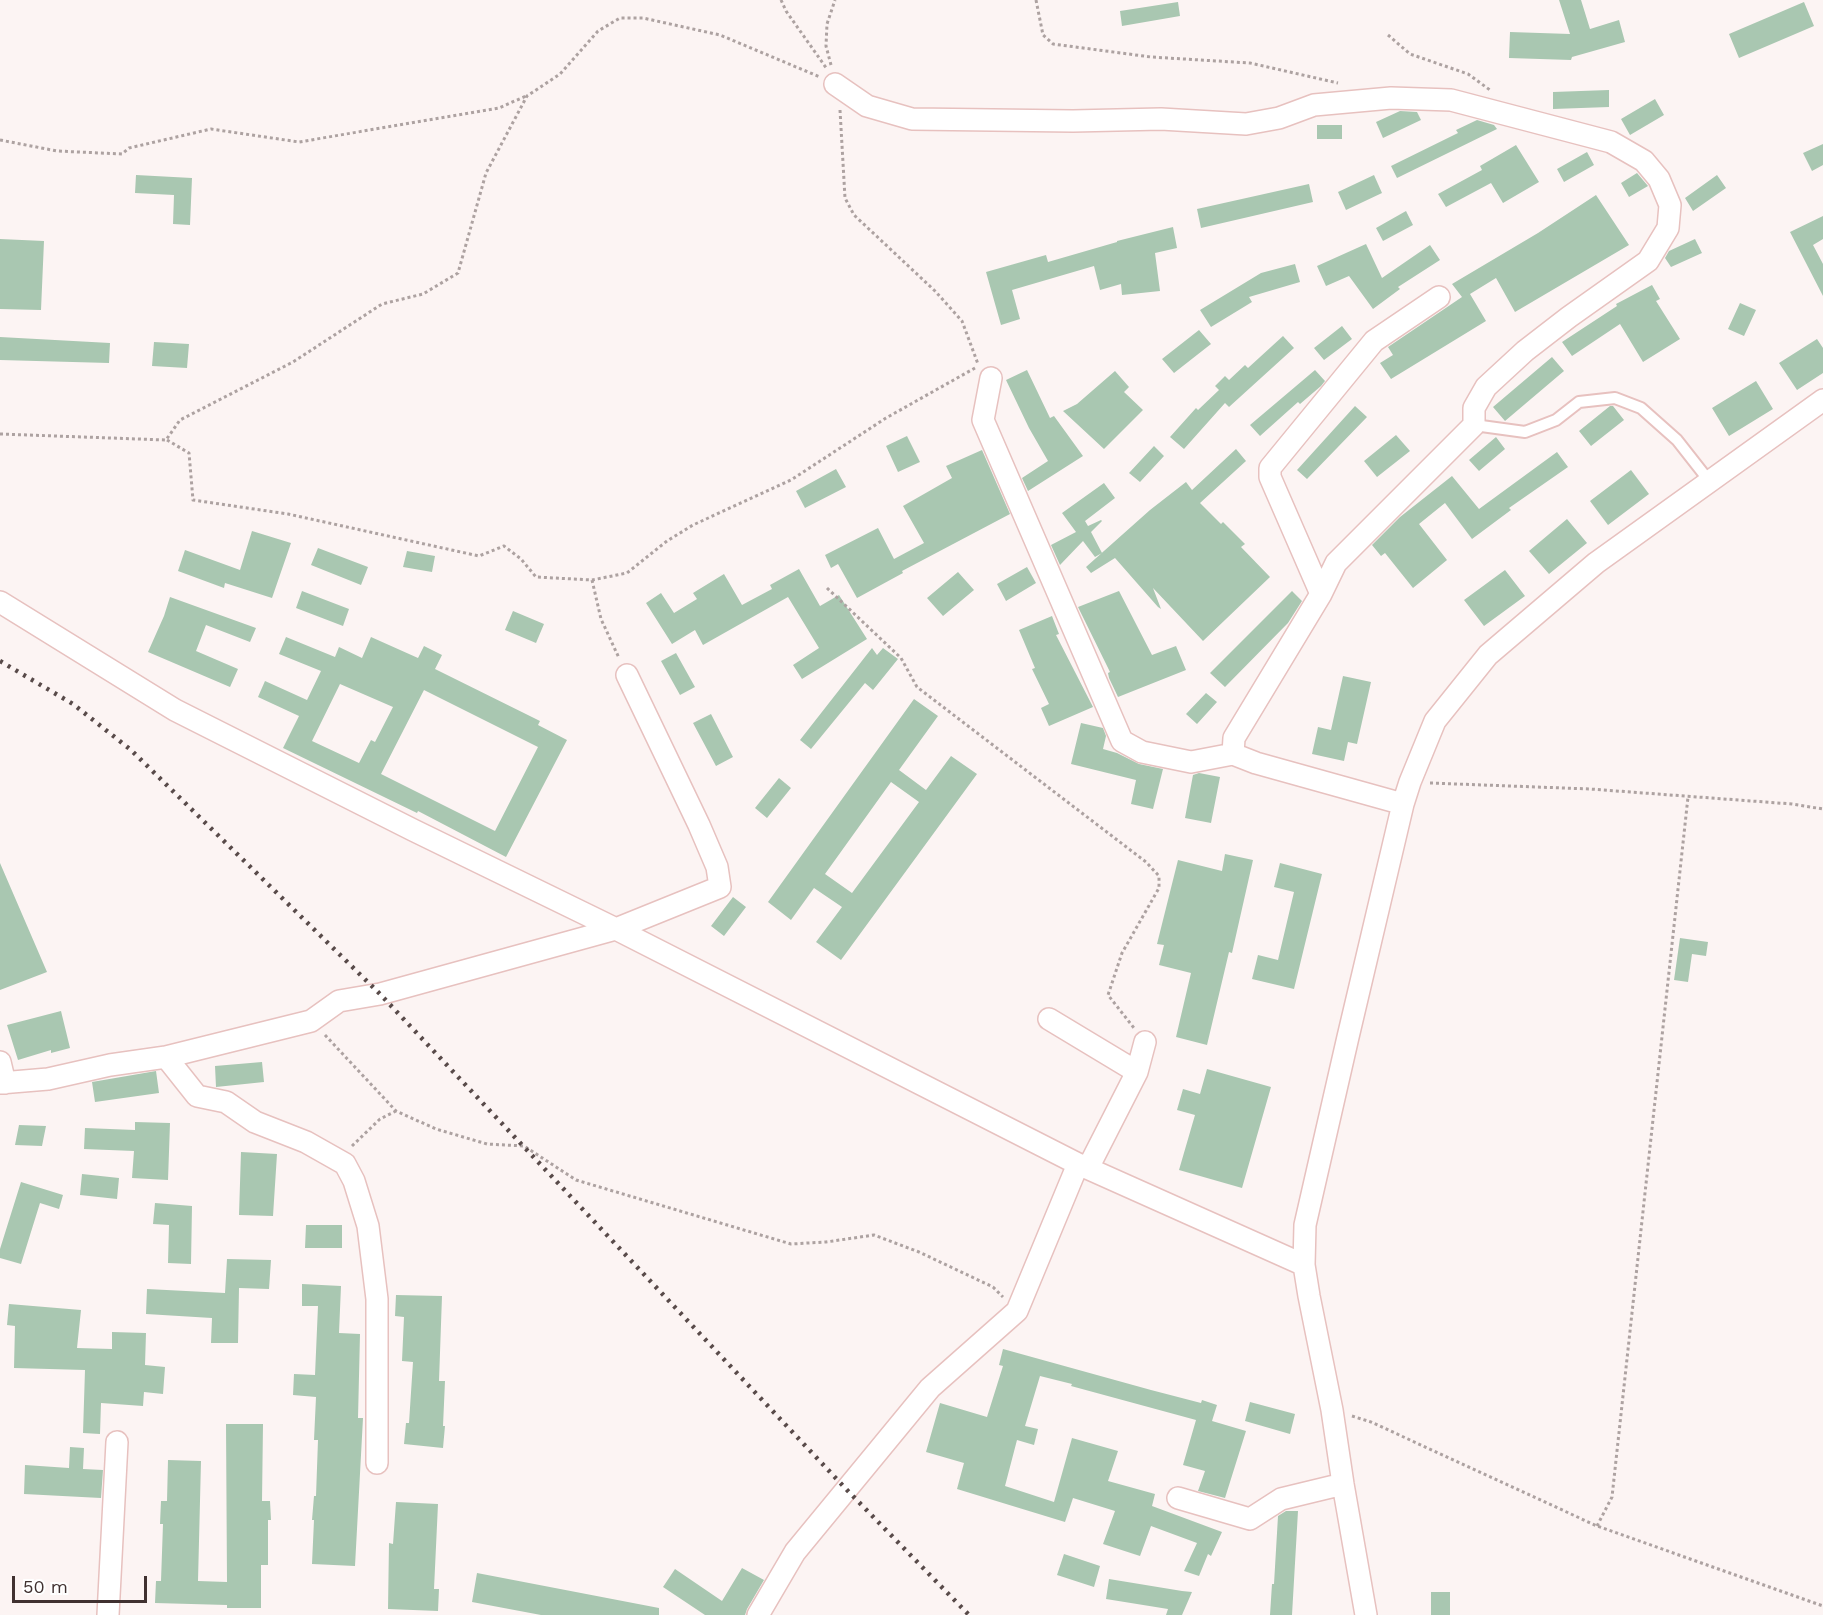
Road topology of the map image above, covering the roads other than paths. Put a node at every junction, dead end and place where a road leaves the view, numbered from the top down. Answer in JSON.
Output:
{"nodes":[{"id":1,"x":835,"y":84,"type":"road end"},
{"id":2,"x":1439,"y":297,"type":"dead end"},
{"id":3,"x":992,"y":378,"type":"dead end"},
{"id":4,"x":1823,"y":400,"type":"edge"},
{"id":5,"x":1474,"y":425,"type":"junction"},
{"id":6,"x":1710,"y":482,"type":"junction"},
{"id":7,"x":1321,"y":594,"type":"junction"},
{"id":8,"x":0,"y":602,"type":"edge"},
{"id":9,"x":627,"y":675,"type":"road end"},
{"id":10,"x":1233,"y":754,"type":"junction"},
{"id":11,"x":1403,"y":804,"type":"junction"},
{"id":12,"x":616,"y":928,"type":"junction"},
{"id":13,"x":1049,"y":1019,"type":"dead end"},
{"id":14,"x":1145,"y":1042,"type":"road end"},
{"id":15,"x":166,"y":1058,"type":"junction"},
{"id":16,"x":0,"y":1062,"type":"edge"},
{"id":17,"x":1137,"y":1072,"type":"junction"},
{"id":18,"x":2,"y":1083,"type":"edge"},
{"id":19,"x":1083,"y":1166,"type":"junction"},
{"id":20,"x":1304,"y":1265,"type":"junction"},
{"id":21,"x":117,"y":1442,"type":"dead end"},
{"id":22,"x":377,"y":1463,"type":"dead end"},
{"id":23,"x":1343,"y":1484,"type":"junction"},
{"id":24,"x":1178,"y":1498,"type":"dead end"},
{"id":25,"x":108,"y":1615,"type":"edge"},
{"id":26,"x":758,"y":1615,"type":"edge"},
{"id":27,"x":1366,"y":1615,"type":"edge"}],
"edges":[{"from":1,"to":5,"type":"street"},
{"from":2,"to":7,"type":"street"},
{"from":3,"to":10,"type":"street"},
{"from":4,"to":6,"type":"street"},
{"from":5,"to":6,"type":"lane"},
{"from":5,"to":7,"type":"street"},
{"from":6,"to":11,"type":"street"},
{"from":7,"to":10,"type":"street"},
{"from":8,"to":12,"type":"street"},
{"from":9,"to":12,"type":"street"},
{"from":10,"to":11,"type":"street"},
{"from":11,"to":20,"type":"street"},
{"from":12,"to":15,"type":"street"},
{"from":12,"to":19,"type":"street"},
{"from":13,"to":17,"type":"street"},
{"from":14,"to":17,"type":"street"},
{"from":15,"to":18,"type":"street"},
{"from":15,"to":22,"type":"street"},
{"from":16,"to":18,"type":"street"},
{"from":17,"to":19,"type":"street"},
{"from":19,"to":20,"type":"street"},
{"from":19,"to":26,"type":"street"},
{"from":20,"to":23,"type":"street"},
{"from":21,"to":25,"type":"street"},
{"from":23,"to":24,"type":"street"},
{"from":23,"to":27,"type":"street"}]}
